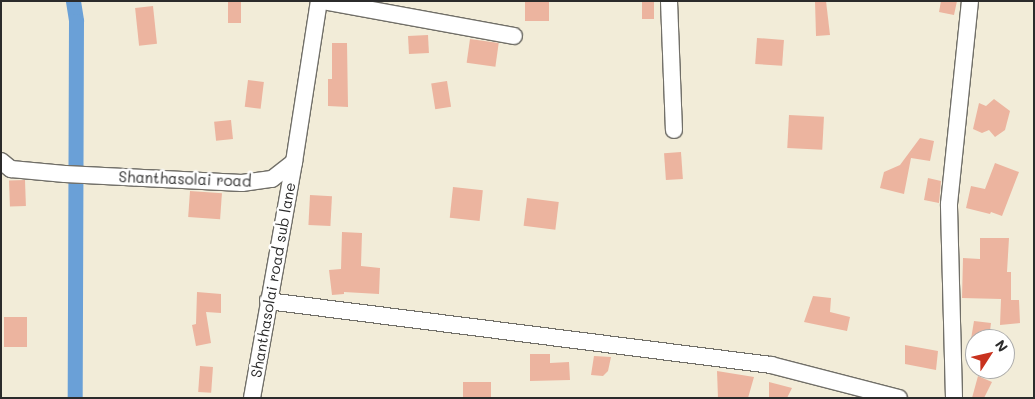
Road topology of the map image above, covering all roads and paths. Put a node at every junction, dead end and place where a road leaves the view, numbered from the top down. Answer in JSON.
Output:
{"nodes":[{"id":1,"x":319,"y":1,"type":"edge"},
{"id":2,"x":323,"y":1,"type":"edge"},
{"id":3,"x":669,"y":1,"type":"edge"},
{"id":4,"x":970,"y":1,"type":"edge"},
{"id":5,"x":514,"y":36,"type":"dead end"},
{"id":6,"x":674,"y":130,"type":"dead end"},
{"id":7,"x":1,"y":161,"type":"edge"},
{"id":8,"x":294,"y":162,"type":"junction"},
{"id":9,"x":268,"y":301,"type":"junction"},
{"id":10,"x":252,"y":398,"type":"edge"},
{"id":11,"x":899,"y":398,"type":"edge"},
{"id":12,"x":954,"y":398,"type":"edge"}],
"edges":[{"from":1,"to":8,"type":"street"},
{"from":2,"to":5,"type":"street"},
{"from":3,"to":6,"type":"street"},
{"from":4,"to":12,"type":"street"},
{"from":7,"to":8,"type":"street","name":"Shanthasolai road"},
{"from":8,"to":9,"type":"street","name":"Shanthasolai road sub lane"},
{"from":9,"to":10,"type":"street","name":"Shanthasolai road sub lane"},
{"from":9,"to":11,"type":"street"}]}
